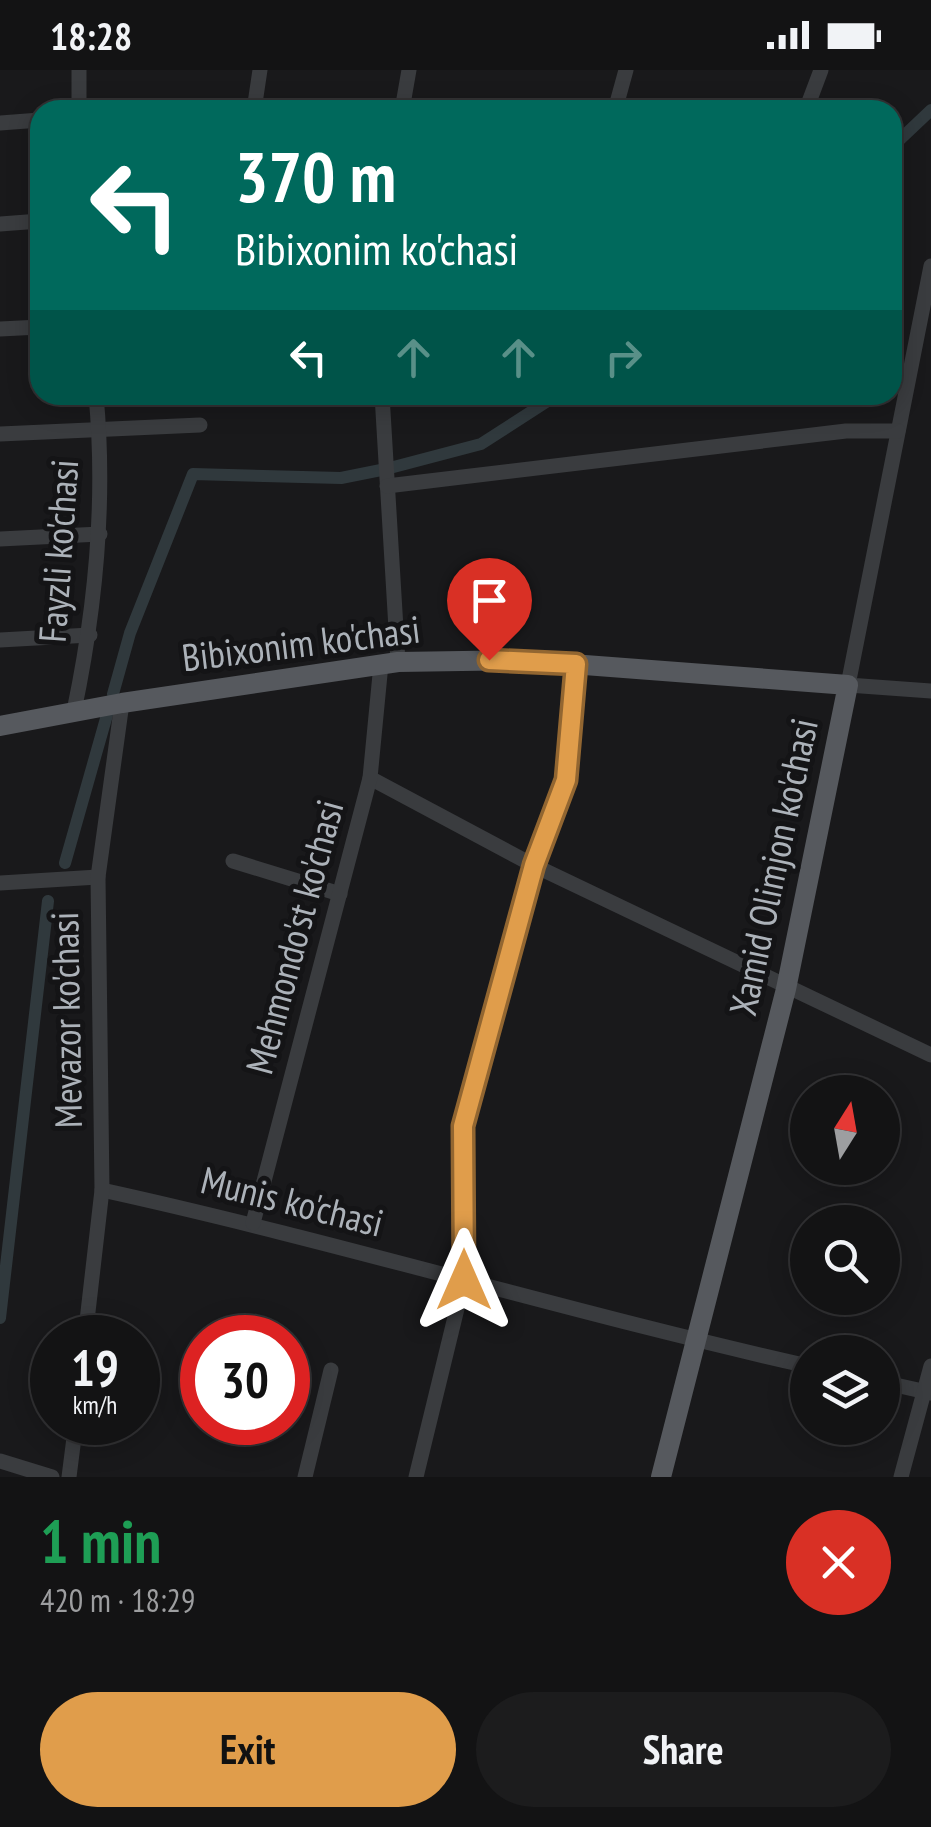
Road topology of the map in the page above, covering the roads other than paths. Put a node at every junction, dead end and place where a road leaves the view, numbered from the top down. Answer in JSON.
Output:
{"nodes":[{"id":1,"x":79,"y":70,"type":"edge"},
{"id":2,"x":260,"y":70,"type":"edge"},
{"id":3,"x":409,"y":70,"type":"edge"},
{"id":4,"x":626,"y":70,"type":"edge"},
{"id":5,"x":820,"y":70,"type":"edge"},
{"id":6,"x":79,"y":100,"type":"edge"},
{"id":7,"x":256,"y":100,"type":"edge"},
{"id":8,"x":404,"y":100,"type":"edge"},
{"id":9,"x":618,"y":100,"type":"edge"},
{"id":10,"x":810,"y":100,"type":"edge"},
{"id":11,"x":30,"y":121,"type":"edge"},
{"id":12,"x":0,"y":123,"type":"edge"},
{"id":13,"x":30,"y":222,"type":"edge"},
{"id":14,"x":0,"y":224,"type":"edge"},
{"id":15,"x":931,"y":266,"type":"edge"},
{"id":16,"x":30,"y":328,"type":"edge"},
{"id":17,"x":0,"y":329,"type":"edge"},
{"id":18,"x":97,"y":405,"type":"edge"},
{"id":19,"x":383,"y":405,"type":"edge"},
{"id":20,"x":200,"y":426,"type":"dead end"},
{"id":21,"x":99,"y":430,"type":"junction"},
{"id":22,"x":898,"y":432,"type":"junction"},
{"id":23,"x":0,"y":434,"type":"edge"},
{"id":24,"x":387,"y":486,"type":"junction"},
{"id":25,"x":100,"y":534,"type":"junction"},
{"id":26,"x":0,"y":539,"type":"edge"},
{"id":27,"x":90,"y":636,"type":"junction"},
{"id":28,"x":0,"y":640,"type":"edge"},
{"id":29,"x":389,"y":663,"type":"junction"},
{"id":30,"x":576,"y":664,"type":"junction"},
{"id":31,"x":848,"y":686,"type":"junction"},
{"id":32,"x":931,"y":691,"type":"edge"},
{"id":33,"x":122,"y":703,"type":"junction"},
{"id":34,"x":74,"y":711,"type":"junction"},
{"id":35,"x":0,"y":726,"type":"edge"},
{"id":36,"x":370,"y":778,"type":"junction"},
{"id":37,"x":233,"y":861,"type":"dead end"},
{"id":38,"x":534,"y":865,"type":"junction"},
{"id":39,"x":98,"y":877,"type":"junction"},
{"id":40,"x":0,"y":883,"type":"edge"},
{"id":41,"x":340,"y":894,"type":"junction"},
{"id":42,"x":786,"y":988,"type":"junction"},
{"id":43,"x":931,"y":1055,"type":"edge"},
{"id":44,"x":102,"y":1190,"type":"junction"},
{"id":45,"x":254,"y":1223,"type":"junction"},
{"id":46,"x":464,"y":1280,"type":"junction"},
{"id":47,"x":88,"y":1315,"type":"edge"},
{"id":48,"x":696,"y":1341,"type":"junction"},
{"id":49,"x":790,"y":1362,"type":"edge"},
{"id":50,"x":931,"y":1366,"type":"edge"},
{"id":51,"x":330,"y":1370,"type":"dead end"},
{"id":52,"x":900,"y":1386,"type":"edge"},
{"id":53,"x":928,"y":1392,"type":"edge"},
{"id":54,"x":73,"y":1445,"type":"edge"},
{"id":55,"x":0,"y":1460,"type":"edge"},
{"id":56,"x":52,"y":1477,"type":"edge"},
{"id":57,"x":69,"y":1477,"type":"edge"},
{"id":58,"x":305,"y":1477,"type":"edge"},
{"id":59,"x":416,"y":1477,"type":"edge"},
{"id":60,"x":661,"y":1477,"type":"edge"},
{"id":61,"x":901,"y":1477,"type":"edge"}],
"edges":[{"from":1,"to":6,"type":"street"},
{"from":2,"to":7,"type":"street"},
{"from":3,"to":8,"type":"street"},
{"from":4,"to":9,"type":"street"},
{"from":5,"to":10,"type":"street"},
{"from":11,"to":12,"type":"street"},
{"from":13,"to":14,"type":"street"},
{"from":15,"to":22,"type":"street","name":"Xamid Olimjon ko'chasi"},
{"from":16,"to":17,"type":"street"},
{"from":18,"to":21,"type":"street","name":"Fayzli ko'chasi"},
{"from":19,"to":24,"type":"street","name":"Mehmondo'st ko'chasi"},
{"from":20,"to":21,"type":"street"},
{"from":21,"to":23,"type":"street"},
{"from":21,"to":25,"type":"street","name":"Fayzli ko'chasi"},
{"from":22,"to":24,"type":"street"},
{"from":22,"to":31,"type":"street","name":"Xamid Olimjon ko'chasi"},
{"from":24,"to":29,"type":"street","name":"Mehmondo'st ko'chasi"},
{"from":25,"to":26,"type":"street"},
{"from":25,"to":27,"type":"street","name":"Fayzli ko'chasi"},
{"from":27,"to":28,"type":"street"},
{"from":27,"to":34,"type":"street","name":"Fayzli ko'chasi"},
{"from":29,"to":30,"type":"main road","name":"Bibixonim ko'chasi"},
{"from":29,"to":33,"type":"main road","name":"Bibixonim ko'chasi"},
{"from":29,"to":36,"type":"street","name":"Mehmondo'st ko'chasi"},
{"from":30,"to":31,"type":"main road","name":"Bibixonim ko'chasi"},
{"from":30,"to":38,"type":"street"},
{"from":31,"to":32,"type":"street"},
{"from":31,"to":42,"type":"main road","name":"Xamid Olimjon ko'chasi"},
{"from":33,"to":34,"type":"main road","name":"Bibixonim ko'chasi"},
{"from":33,"to":39,"type":"street","name":"Mevazor ko'chasi"},
{"from":34,"to":35,"type":"main road","name":"Bibixonim ko'chasi"},
{"from":36,"to":38,"type":"street"},
{"from":36,"to":41,"type":"street","name":"Mehmondo'st ko'chasi"},
{"from":37,"to":41,"type":"street"},
{"from":38,"to":42,"type":"street"},
{"from":38,"to":46,"type":"street"},
{"from":39,"to":40,"type":"street"},
{"from":39,"to":44,"type":"street","name":"Mevazor ko'chasi"},
{"from":41,"to":45,"type":"street","name":"Mehmondo'st ko'chasi"},
{"from":42,"to":43,"type":"street"},
{"from":42,"to":48,"type":"main road","name":"Xamid Olimjon ko'chasi"},
{"from":44,"to":45,"type":"street","name":"Munis ko'chasi"},
{"from":44,"to":47,"type":"street","name":"Mevazor ko'chasi"},
{"from":45,"to":46,"type":"street","name":"Munis ko'chasi"},
{"from":46,"to":48,"type":"street","name":"Munis ko'chasi"},
{"from":46,"to":59,"type":"street"},
{"from":48,"to":49,"type":"street","name":"Munis ko'chasi"},
{"from":48,"to":60,"type":"main road","name":"Xamid Olimjon ko'chasi"},
{"from":50,"to":53,"type":"street"},
{"from":51,"to":58,"type":"street"},
{"from":52,"to":53,"type":"street"},
{"from":53,"to":61,"type":"street"},
{"from":54,"to":57,"type":"street"},
{"from":55,"to":56,"type":"street"}]}
